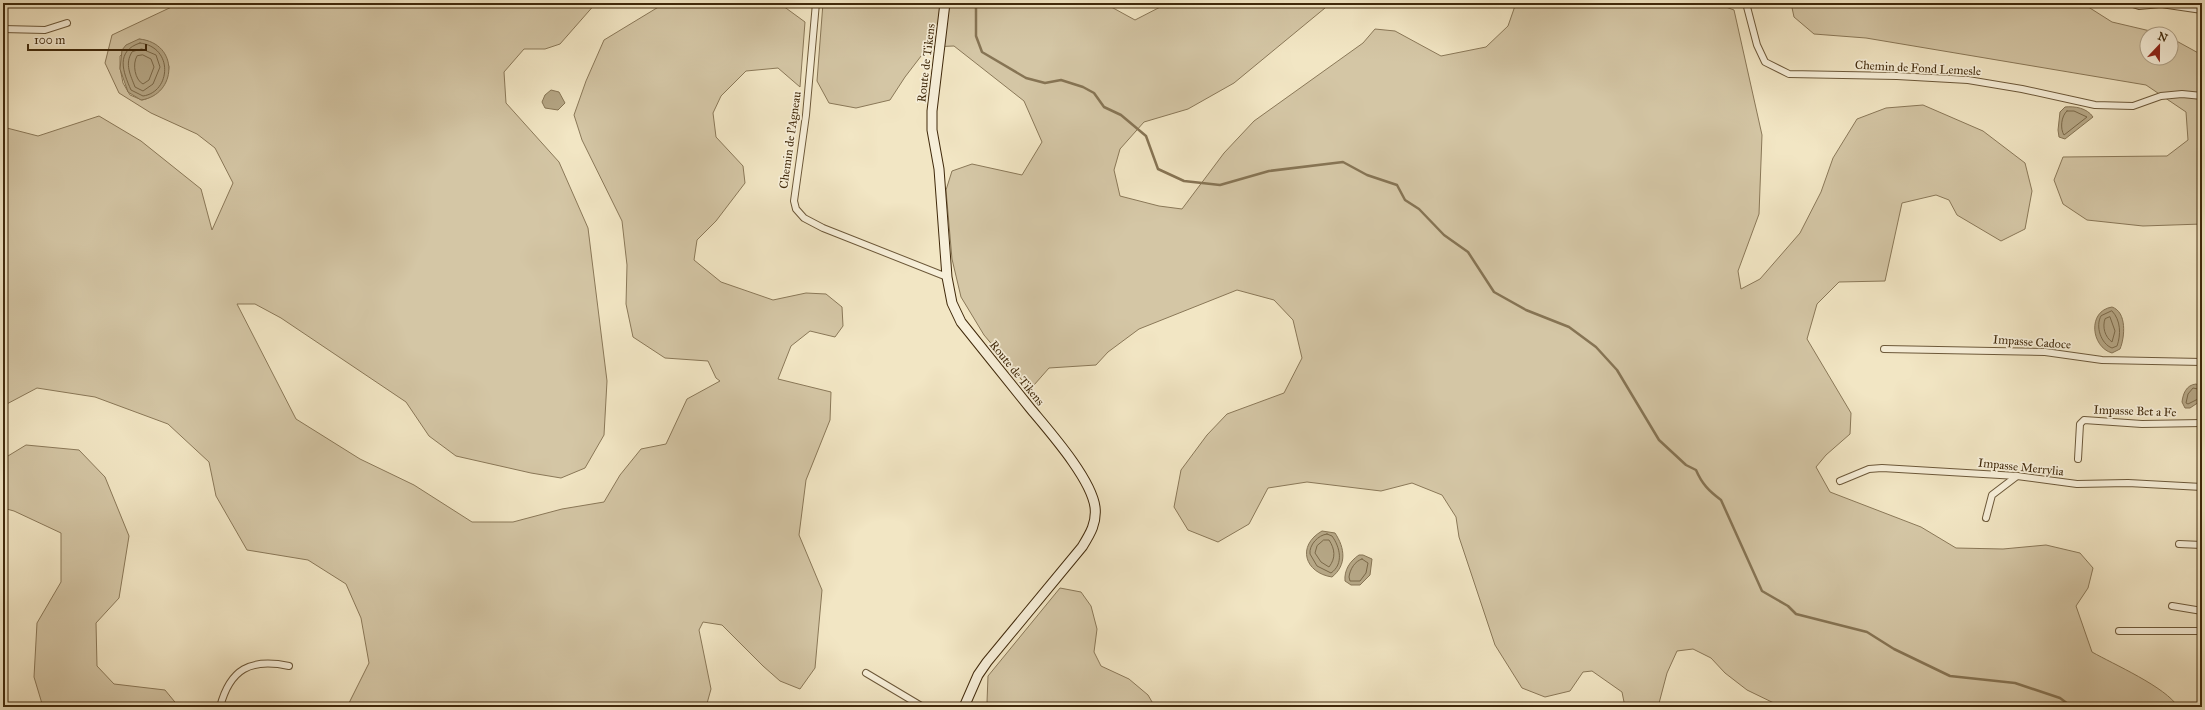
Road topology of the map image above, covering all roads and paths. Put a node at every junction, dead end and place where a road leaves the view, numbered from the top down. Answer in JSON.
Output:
{"nodes":[{"id":1,"x":816,"y":3,"type":"edge"},
{"id":2,"x":945,"y":3,"type":"edge"},
{"id":3,"x":1746,"y":3,"type":"edge"},
{"id":4,"x":2130,"y":3,"type":"edge"},
{"id":5,"x":2202,"y":10,"type":"edge"},
{"id":6,"x":67,"y":23,"type":"dead end"},
{"id":7,"x":3,"y":29,"type":"edge"},
{"id":8,"x":2202,"y":96,"type":"edge"},
{"id":9,"x":947,"y":277,"type":"junction"},
{"id":10,"x":1884,"y":349,"type":"dead end"},
{"id":11,"x":2202,"y":362,"type":"edge"},
{"id":12,"x":2202,"y":423,"type":"edge"},
{"id":13,"x":2078,"y":459,"type":"dead end"},
{"id":14,"x":2017,"y":476,"type":"junction"},
{"id":15,"x":1840,"y":481,"type":"dead end"},
{"id":16,"x":2202,"y":487,"type":"edge"},
{"id":17,"x":1986,"y":518,"type":"dead end"},
{"id":18,"x":2179,"y":544,"type":"dead end"},
{"id":19,"x":2202,"y":545,"type":"edge"},
{"id":20,"x":2172,"y":606,"type":"dead end"},
{"id":21,"x":2202,"y":611,"type":"edge"},
{"id":22,"x":2119,"y":631,"type":"dead end"},
{"id":23,"x":2202,"y":631,"type":"edge"},
{"id":24,"x":289,"y":666,"type":"dead end"},
{"id":25,"x":866,"y":673,"type":"dead end"},
{"id":26,"x":220,"y":707,"type":"edge"},
{"id":27,"x":923,"y":707,"type":"edge"},
{"id":28,"x":964,"y":707,"type":"edge"}],
"edges":[{"from":1,"to":9,"type":"street","name":"Chemin de l’Agneau"},
{"from":2,"to":9,"type":"street","name":"Route de Tikens"},
{"from":3,"to":8,"type":"street","name":"Chemin de Fond Lemesle"},
{"from":4,"to":5,"type":"street"},
{"from":6,"to":7,"type":"street"},
{"from":9,"to":28,"type":"street","name":"Route de Tikens"},
{"from":10,"to":11,"type":"street","name":"Impasse Cadoce"},
{"from":12,"to":13,"type":"street","name":"Impasse Bet a Fe"},
{"from":14,"to":15,"type":"street","name":"Impasse Merrylia"},
{"from":14,"to":16,"type":"street","name":"Impasse Merrylia"},
{"from":14,"to":17,"type":"street"},
{"from":18,"to":19,"type":"street"},
{"from":20,"to":21,"type":"street"},
{"from":22,"to":23,"type":"street"},
{"from":24,"to":26,"type":"street"},
{"from":25,"to":27,"type":"street"}]}
